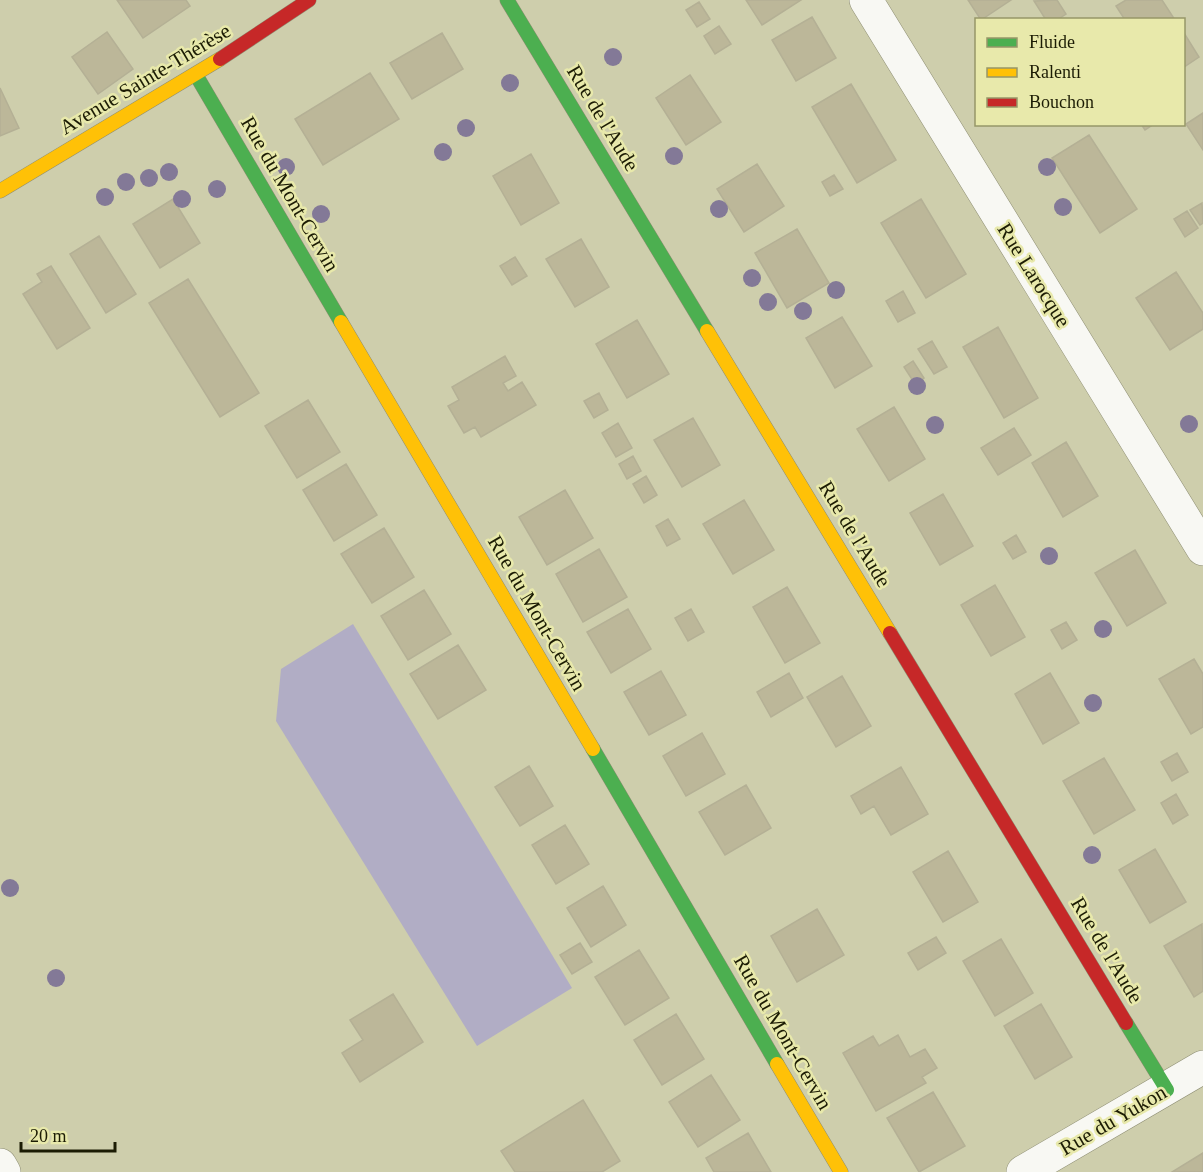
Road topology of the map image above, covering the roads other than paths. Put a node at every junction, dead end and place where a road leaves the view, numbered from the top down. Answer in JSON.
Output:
{"nodes":[{"id":1,"x":309,"y":0,"type":"edge"},
{"id":2,"x":507,"y":0,"type":"edge"},
{"id":3,"x":866,"y":0,"type":"edge"},
{"id":4,"x":196,"y":75,"type":"junction"},
{"id":5,"x":0,"y":191,"type":"edge"},
{"id":6,"x":1203,"y":549,"type":"edge"},
{"id":7,"x":1203,"y":1067,"type":"edge"},
{"id":8,"x":1167,"y":1090,"type":"junction"},
{"id":9,"x":0,"y":1165,"type":"edge"},
{"id":10,"x":4,"y":1172,"type":"edge"},
{"id":11,"x":841,"y":1172,"type":"edge"},
{"id":12,"x":1023,"y":1172,"type":"edge"}],
"edges":[{"from":1,"to":4,"type":"street","name":"Avenue Sainte-Thérèse"},
{"from":2,"to":8,"type":"street","name":"Rue de l'Aude"},
{"from":3,"to":6,"type":"street","name":"Rue Larocque"},
{"from":4,"to":5,"type":"street","name":"Avenue Sainte-Thérèse"},
{"from":4,"to":11,"type":"street","name":"Rue du Mont-Cervin"},
{"from":7,"to":8,"type":"street","name":"Rue du Yukon"},
{"from":8,"to":12,"type":"street","name":"Rue du Yukon"},
{"from":9,"to":10,"type":"street"}]}
